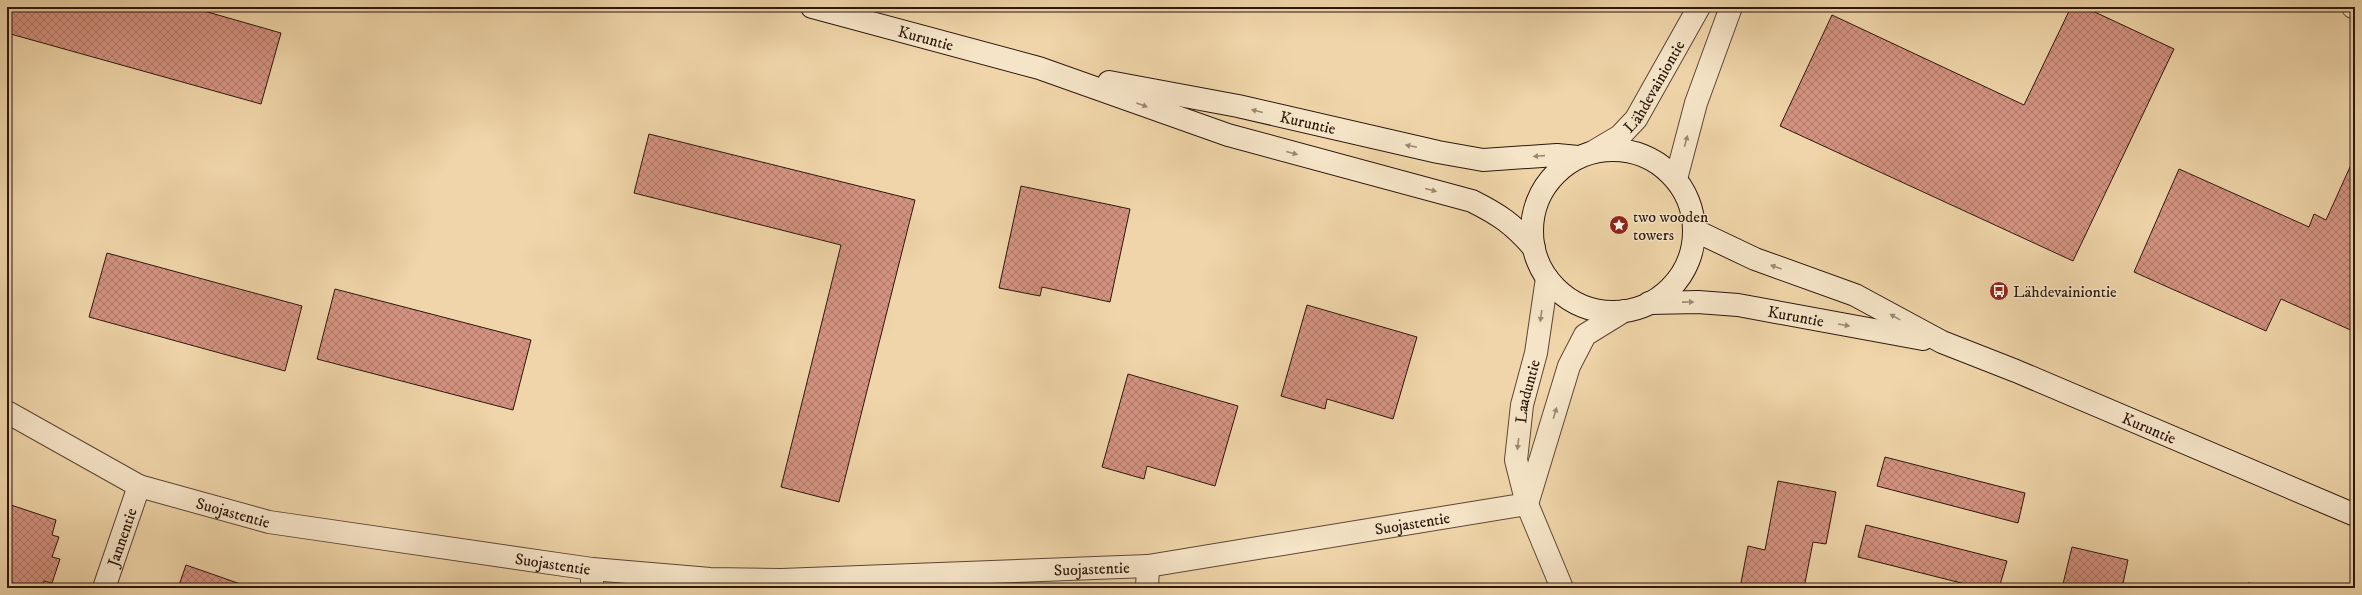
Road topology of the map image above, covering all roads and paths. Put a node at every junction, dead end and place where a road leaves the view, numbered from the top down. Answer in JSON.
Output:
{"nodes":[{"id":1,"x":812,"y":7,"type":"edge"},
{"id":2,"x":1699,"y":7,"type":"edge"},
{"id":3,"x":1731,"y":7,"type":"edge"},
{"id":4,"x":1039,"y":68,"type":"junction"},
{"id":5,"x":1586,"y":155,"type":"junction"},
{"id":6,"x":1676,"y":179,"type":"junction"},
{"id":7,"x":1694,"y":230,"type":"junction"},
{"id":8,"x":1534,"y":248,"type":"junction"},
{"id":9,"x":1546,"y":278,"type":"junction"},
{"id":10,"x":1649,"y":303,"type":"junction"},
{"id":11,"x":1624,"y":311,"type":"junction"},
{"id":12,"x":1942,"y":342,"type":"junction"},
{"id":13,"x":7,"y":412,"type":"edge"},
{"id":14,"x":139,"y":486,"type":"junction"},
{"id":15,"x":1527,"y":504,"type":"junction"},
{"id":16,"x":2355,"y":515,"type":"edge"},
{"id":17,"x":1148,"y":566,"type":"junction"},
{"id":18,"x":592,"y":579,"type":"edge"},
{"id":19,"x":104,"y":588,"type":"edge"},
{"id":20,"x":1147,"y":588,"type":"edge"},
{"id":21,"x":1562,"y":588,"type":"edge"}],
"edges":[{"from":1,"to":4,"type":"main road","name":"Kuruntie"},
{"from":2,"to":5,"type":"main road","name":"Lähdevainiontie"},
{"from":6,"to":3,"type":"main road","one_way":true},
{"from":5,"to":4,"type":"main road","name":"Kuruntie","one_way":true},
{"from":4,"to":8,"type":"main road","name":"Kuruntie","one_way":true},
{"from":5,"to":6,"type":"main road","name":"Kuruntie"},
{"from":5,"to":8,"type":"main road","name":"Lähdevainiontie"},
{"from":6,"to":7,"type":"main road"},
{"from":7,"to":10,"type":"main road"},
{"from":12,"to":7,"type":"main road","name":"Kuruntie","one_way":true},
{"from":8,"to":9,"type":"main road"},
{"from":9,"to":11,"type":"main road"},
{"from":9,"to":15,"type":"main road","name":"Laaduntie","one_way":true},
{"from":10,"to":11,"type":"main road"},
{"from":10,"to":12,"type":"main road","name":"Kuruntie","one_way":true},
{"from":15,"to":11,"type":"main road","name":"Laaduntie","one_way":true},
{"from":12,"to":16,"type":"main road","name":"Kuruntie"},
{"from":13,"to":14,"type":"main road","name":"Suojastentie"},
{"from":14,"to":18,"type":"main road","name":"Suojastentie"},
{"from":14,"to":19,"type":"main road","name":"Jannentie"},
{"from":15,"to":17,"type":"main road","name":"Suojastentie"},
{"from":15,"to":21,"type":"main road","name":"Laaduntie"},
{"from":17,"to":18,"type":"main road","name":"Suojastentie"},
{"from":17,"to":20,"type":"main road"}]}
